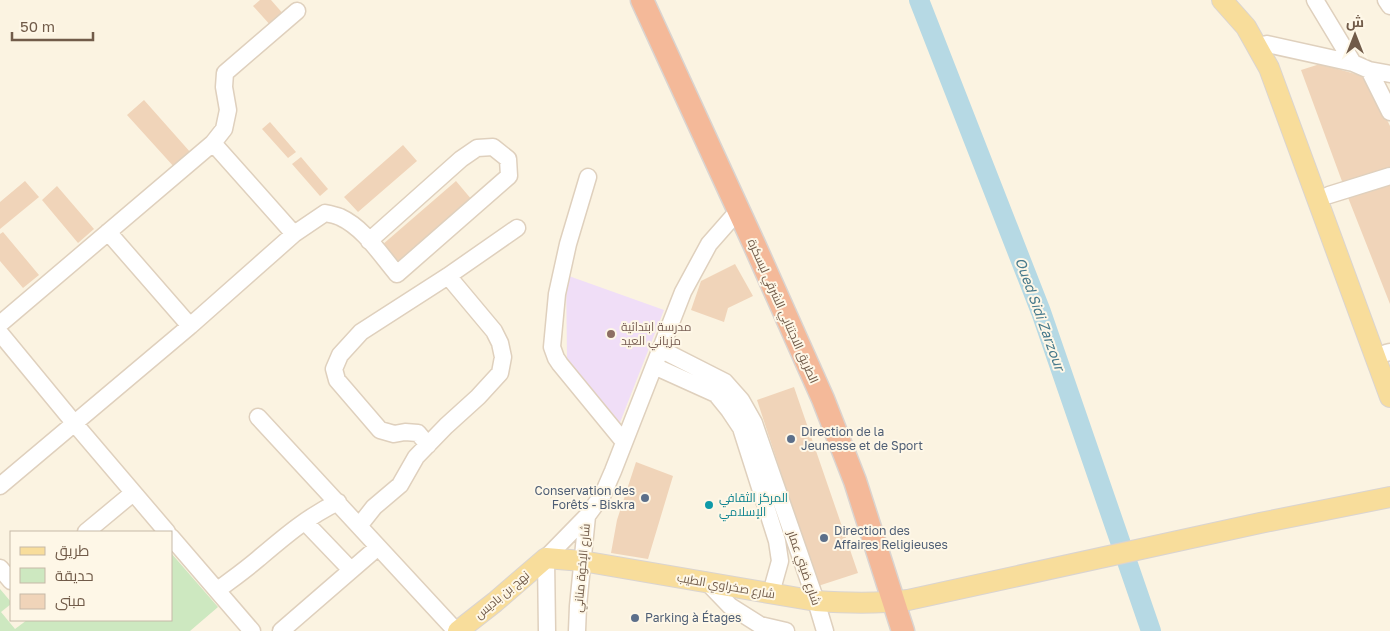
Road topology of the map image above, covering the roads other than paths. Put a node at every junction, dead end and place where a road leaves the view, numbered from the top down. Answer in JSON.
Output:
{"nodes":[{"id":1,"x":642,"y":0,"type":"edge"},
{"id":2,"x":656,"y":0,"type":"edge"},
{"id":3,"x":1222,"y":0,"type":"edge"},
{"id":4,"x":1235,"y":0,"type":"edge"},
{"id":5,"x":1315,"y":0,"type":"edge"},
{"id":6,"x":1386,"y":0,"type":"edge"},
{"id":7,"x":1390,"y":6,"type":"edge"},
{"id":8,"x":297,"y":11,"type":"dead end"},
{"id":9,"x":1262,"y":45,"type":"junction"},
{"id":10,"x":1352,"y":64,"type":"junction"},
{"id":11,"x":1369,"y":70,"type":"junction"},
{"id":12,"x":1390,"y":74,"type":"edge"},
{"id":13,"x":1390,"y":112,"type":"edge"},
{"id":14,"x":213,"y":143,"type":"junction"},
{"id":15,"x":1390,"y":176,"type":"edge"},
{"id":16,"x":588,"y":177,"type":"dead end"},
{"id":17,"x":1329,"y":195,"type":"junction"},
{"id":18,"x":738,"y":211,"type":"junction"},
{"id":19,"x":517,"y":228,"type":"dead end"},
{"id":20,"x":108,"y":232,"type":"junction"},
{"id":21,"x":294,"y":234,"type":"junction"},
{"id":22,"x":369,"y":241,"type":"junction"},
{"id":23,"x":448,"y":276,"type":"junction"},
{"id":24,"x":0,"y":324,"type":"edge"},
{"id":25,"x":190,"y":326,"type":"junction"},
{"id":26,"x":0,"y":333,"type":"edge"},
{"id":27,"x":660,"y":350,"type":"junction"},
{"id":28,"x":1389,"y":356,"type":"edge"},
{"id":29,"x":654,"y":366,"type":"junction"},
{"id":30,"x":1390,"y":397,"type":"edge"},
{"id":31,"x":258,"y":417,"type":"dead end"},
{"id":32,"x":75,"y":424,"type":"junction"},
{"id":33,"x":748,"y":426,"type":"junction"},
{"id":34,"x":624,"y":442,"type":"junction"},
{"id":35,"x":428,"y":445,"type":"junction"},
{"id":36,"x":0,"y":486,"type":"edge"},
{"id":37,"x":1387,"y":497,"type":"edge"},
{"id":38,"x":137,"y":498,"type":"junction"},
{"id":39,"x":338,"y":502,"type":"junction"},
{"id":40,"x":586,"y":516,"type":"junction"},
{"id":41,"x":305,"y":522,"type":"junction"},
{"id":42,"x":359,"y":526,"type":"junction"},
{"id":43,"x":88,"y":531,"type":"edge"},
{"id":44,"x":166,"y":531,"type":"edge"},
{"id":45,"x":172,"y":538,"type":"edge"},
{"id":46,"x":378,"y":546,"type":"junction"},
{"id":47,"x":546,"y":558,"type":"junction"},
{"id":48,"x":802,"y":560,"type":"junction"},
{"id":49,"x":582,"y":561,"type":"junction"},
{"id":50,"x":780,"y":561,"type":"junction"},
{"id":51,"x":0,"y":568,"type":"edge"},
{"id":52,"x":351,"y":570,"type":"junction"},
{"id":53,"x":10,"y":580,"type":"edge"},
{"id":54,"x":706,"y":582,"type":"junction"},
{"id":55,"x":218,"y":590,"type":"junction"},
{"id":56,"x":771,"y":593,"type":"junction"},
{"id":57,"x":816,"y":601,"type":"junction"},
{"id":58,"x":901,"y":601,"type":"junction"},
{"id":59,"x":759,"y":628,"type":"edge"},
{"id":60,"x":252,"y":631,"type":"edge"},
{"id":61,"x":281,"y":631,"type":"edge"},
{"id":62,"x":457,"y":631,"type":"edge"},
{"id":63,"x":547,"y":631,"type":"edge"},
{"id":64,"x":577,"y":631,"type":"edge"},
{"id":65,"x":786,"y":631,"type":"edge"},
{"id":66,"x":825,"y":631,"type":"edge"},
{"id":67,"x":903,"y":631,"type":"edge"},
{"id":68,"x":917,"y":631,"type":"edge"}],
"edges":[{"from":1,"to":18,"type":"highway","name":"الطريق الاجتنابي الشرقي لبسكرة"},
{"from":2,"to":58,"type":"highway","name":"الطريق الاجتنابي الشرقي لبسكرة"},
{"from":3,"to":9,"type":"main road"},
{"from":4,"to":9,"type":"main road"},
{"from":5,"to":10,"type":"street"},
{"from":6,"to":7,"type":"street"},
{"from":8,"to":14,"type":"street"},
{"from":9,"to":10,"type":"street"},
{"from":9,"to":17,"type":"main road"},
{"from":9,"to":30,"type":"main road"},
{"from":10,"to":11,"type":"street"},
{"from":11,"to":12,"type":"street"},
{"from":11,"to":13,"type":"street"},
{"from":14,"to":20,"type":"street"},
{"from":14,"to":21,"type":"street"},
{"from":15,"to":17,"type":"street"},
{"from":16,"to":34,"type":"street"},
{"from":17,"to":28,"type":"main road"},
{"from":18,"to":27,"type":"street"},
{"from":18,"to":58,"type":"highway","name":"الطريق الاجتنابي الشرقي لبسكرة"},
{"from":19,"to":23,"type":"street"},
{"from":20,"to":24,"type":"street"},
{"from":20,"to":25,"type":"street"},
{"from":21,"to":22,"type":"street"},
{"from":21,"to":25,"type":"street"},
{"from":22,"to":22,"type":"street"},
{"from":23,"to":35,"type":"street"},
{"from":23,"to":35,"type":"street"},
{"from":25,"to":32,"type":"street"},
{"from":26,"to":32,"type":"street"},
{"from":27,"to":29,"type":"street"},
{"from":27,"to":33,"type":"street","name":"شارع ضيتي عمار"},
{"from":29,"to":33,"type":"street"},
{"from":29,"to":34,"type":"street"},
{"from":31,"to":39,"type":"street"},
{"from":32,"to":36,"type":"street"},
{"from":32,"to":38,"type":"street"},
{"from":33,"to":48,"type":"street","name":"شارع ضيتي عمار"},
{"from":33,"to":50,"type":"street"},
{"from":34,"to":40,"type":"street"},
{"from":35,"to":42,"type":"street"},
{"from":37,"to":58,"type":"main road","name":"شارع صخراوي الطيب"},
{"from":38,"to":43,"type":"street"},
{"from":38,"to":44,"type":"street"},
{"from":39,"to":41,"type":"street"},
{"from":39,"to":42,"type":"street"},
{"from":40,"to":47,"type":"street","name":"شارع الإخوة مناني"},
{"from":40,"to":49,"type":"street","name":"شارع الإخوة مناني"},
{"from":41,"to":52,"type":"street"},
{"from":41,"to":55,"type":"street"},
{"from":42,"to":46,"type":"street"},
{"from":45,"to":55,"type":"street"},
{"from":46,"to":52,"type":"street"},
{"from":46,"to":62,"type":"street"},
{"from":47,"to":49,"type":"main road","name":"شارع صخراوي الطيب"},
{"from":47,"to":62,"type":"main road","name":"نهج بن باديس"},
{"from":47,"to":63,"type":"street"},
{"from":48,"to":50,"type":"street"},
{"from":48,"to":57,"type":"street","name":"شارع ضيتي عمار"},
{"from":49,"to":54,"type":"main road","name":"شارع صخراوي الطيب"},
{"from":49,"to":64,"type":"street","name":"شارع الإخوة مناني"},
{"from":50,"to":56,"type":"street"},
{"from":51,"to":53,"type":"street"},
{"from":52,"to":61,"type":"street"},
{"from":54,"to":56,"type":"main road","name":"شارع صخراوي الطيب"},
{"from":54,"to":59,"type":"street"},
{"from":55,"to":60,"type":"street"},
{"from":56,"to":57,"type":"main road","name":"شارع صخراوي الطيب"},
{"from":57,"to":58,"type":"main road","name":"شارع صخراوي الطيب"},
{"from":57,"to":66,"type":"street","name":"شارع ضيتي عمار"},
{"from":58,"to":67,"type":"highway","name":"الطريق الاجتنابي الشرقي لبسكرة"},
{"from":58,"to":68,"type":"highway","name":"الطريق الاجتنابي الشرقي لبسكرة"},
{"from":59,"to":65,"type":"street"}]}
